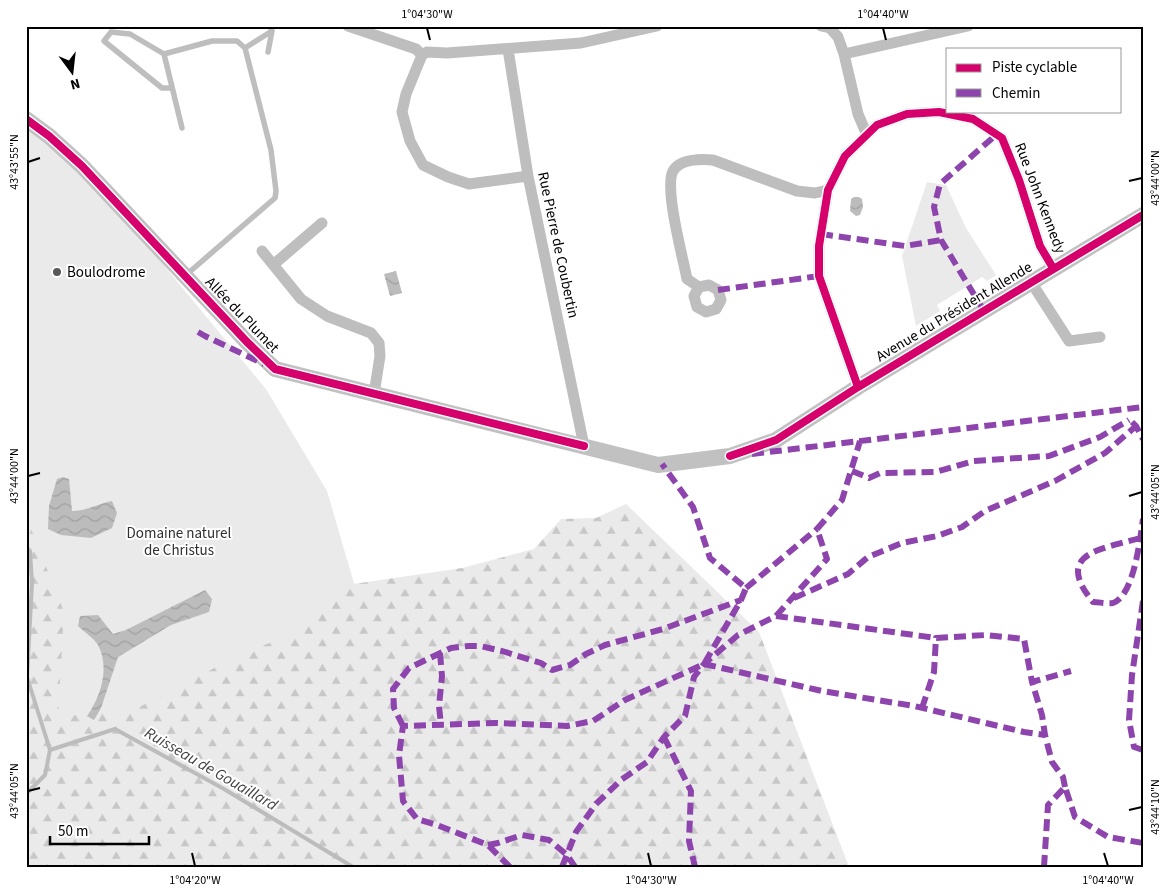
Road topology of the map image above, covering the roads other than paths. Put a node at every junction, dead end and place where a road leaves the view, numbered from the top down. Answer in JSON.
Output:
{"nodes":[{"id":1,"x":348,"y":26,"type":"edge"},
{"id":2,"x":657,"y":26,"type":"edge"},
{"id":3,"x":821,"y":26,"type":"edge"},
{"id":4,"x":968,"y":26,"type":"edge"},
{"id":5,"x":271,"y":28,"type":"edge"},
{"id":6,"x":245,"y":48,"type":"junction"},
{"id":7,"x":508,"y":49,"type":"junction"},
{"id":8,"x":268,"y":52,"type":"dead end"},
{"id":9,"x":164,"y":54,"type":"junction"},
{"id":10,"x":844,"y":54,"type":"junction"},
{"id":11,"x":422,"y":55,"type":"junction"},
{"id":12,"x":172,"y":88,"type":"junction"},
{"id":13,"x":26,"y":119,"type":"edge"},
{"id":14,"x":182,"y":128,"type":"dead end"},
{"id":15,"x":867,"y":135,"type":"junction"},
{"id":16,"x":528,"y":176,"type":"junction"},
{"id":17,"x":828,"y":190,"type":"junction"},
{"id":18,"x":1143,"y":215,"type":"edge"},
{"id":19,"x":322,"y":223,"type":"dead end"},
{"id":20,"x":262,"y":251,"type":"dead end"},
{"id":21,"x":273,"y":265,"type":"junction"},
{"id":22,"x":1053,"y":268,"type":"junction"},
{"id":23,"x":185,"y":276,"type":"junction"},
{"id":24,"x":1031,"y":282,"type":"junction"},
{"id":25,"x":699,"y":287,"type":"dead end"},
{"id":26,"x":1100,"y":337,"type":"dead end"},
{"id":27,"x":858,"y":387,"type":"junction"},
{"id":28,"x":374,"y":394,"type":"junction"},
{"id":29,"x":584,"y":446,"type":"junction"}],
"edges":[{"from":1,"to":11,"type":"street"},
{"from":2,"to":7,"type":"street"},
{"from":3,"to":10,"type":"street"},
{"from":4,"to":10,"type":"street"},
{"from":5,"to":6,"type":"lane"},
{"from":5,"to":8,"type":"lane"},
{"from":6,"to":9,"type":"lane"},
{"from":6,"to":23,"type":"lane"},
{"from":7,"to":11,"type":"street"},
{"from":7,"to":16,"type":"street","name":"Rue Pierre de Coubertin"},
{"from":9,"to":12,"type":"lane"},
{"from":9,"to":12,"type":"lane"},
{"from":10,"to":15,"type":"street"},
{"from":11,"to":16,"type":"street"},
{"from":12,"to":14,"type":"lane"},
{"from":13,"to":23,"type":"street","name":"Allée du Plumet"},
{"from":15,"to":17,"type":"street","name":"Rue John Kennedy"},
{"from":15,"to":22,"type":"street","name":"Rue John Kennedy"},
{"from":16,"to":29,"type":"street","name":"Rue Pierre de Coubertin"},
{"from":17,"to":25,"type":"street"},
{"from":17,"to":27,"type":"street","name":"Rue John Kennedy"},
{"from":18,"to":22,"type":"street","name":"Avenue du Président Allende"},
{"from":19,"to":21,"type":"street"},
{"from":20,"to":21,"type":"street"},
{"from":21,"to":28,"type":"street"},
{"from":22,"to":24,"type":"street","name":"Avenue du Président Allende"},
{"from":23,"to":28,"type":"street","name":"Allée du Plumet"},
{"from":24,"to":26,"type":"street","name":"Avenue du Président Allende"},
{"from":24,"to":27,"type":"street","name":"Avenue du Président Allende"},
{"from":27,"to":29,"type":"street","name":"Allée du Plumet"},
{"from":28,"to":29,"type":"street","name":"Allée du Plumet"}]}
